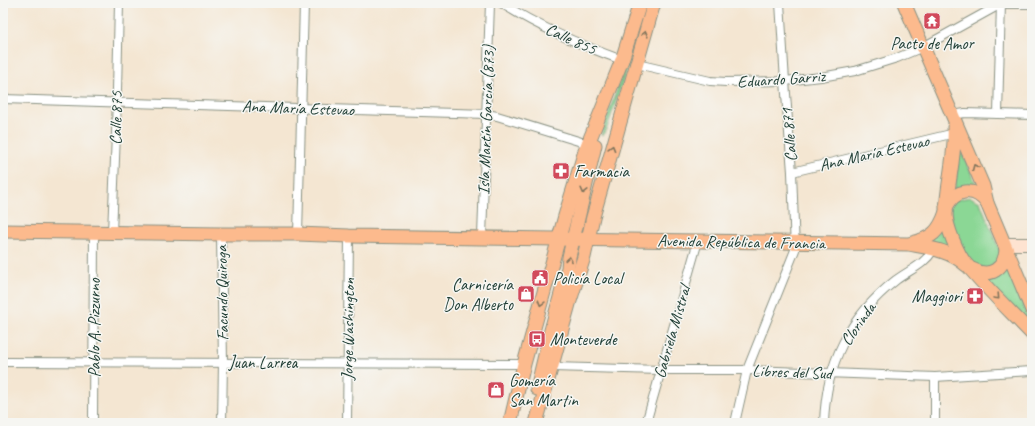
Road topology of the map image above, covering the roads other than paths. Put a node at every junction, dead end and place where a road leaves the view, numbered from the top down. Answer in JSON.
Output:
{"nodes":[{"id":1,"x":119,"y":3,"type":"edge"},
{"id":2,"x":304,"y":3,"type":"edge"},
{"id":3,"x":490,"y":3,"type":"edge"},
{"id":4,"x":501,"y":3,"type":"edge"},
{"id":5,"x":640,"y":3,"type":"edge"},
{"id":6,"x":654,"y":3,"type":"edge"},
{"id":7,"x":780,"y":3,"type":"edge"},
{"id":8,"x":904,"y":3,"type":"edge"},
{"id":9,"x":1001,"y":4,"type":"edge"},
{"id":10,"x":1032,"y":4,"type":"edge"},
{"id":11,"x":923,"y":47,"type":"junction"},
{"id":12,"x":622,"y":60,"type":"junction"},
{"id":13,"x":637,"y":64,"type":"junction"},
{"id":14,"x":784,"y":81,"type":"junction"},
{"id":15,"x":3,"y":99,"type":"edge"},
{"id":16,"x":117,"y":103,"type":"junction"},
{"id":17,"x":302,"y":108,"type":"junction"},
{"id":18,"x":487,"y":114,"type":"junction"},
{"id":19,"x":998,"y":114,"type":"junction"},
{"id":20,"x":1032,"y":115,"type":"edge"},
{"id":21,"x":953,"y":117,"type":"junction"},
{"id":22,"x":955,"y":133,"type":"junction"},
{"id":23,"x":588,"y":144,"type":"junction"},
{"id":24,"x":792,"y":172,"type":"junction"},
{"id":25,"x":987,"y":203,"type":"junction"},
{"id":26,"x":946,"y":210,"type":"junction"},
{"id":27,"x":3,"y":231,"type":"edge"},
{"id":28,"x":94,"y":232,"type":"junction"},
{"id":29,"x":112,"y":233,"type":"junction"},
{"id":30,"x":221,"y":234,"type":"junction"},
{"id":31,"x":298,"y":234,"type":"junction"},
{"id":32,"x":349,"y":236,"type":"junction"},
{"id":33,"x":482,"y":237,"type":"junction"},
{"id":34,"x":559,"y":239,"type":"junction"},
{"id":35,"x":573,"y":239,"type":"junction"},
{"id":36,"x":588,"y":239,"type":"junction"},
{"id":37,"x":698,"y":241,"type":"junction"},
{"id":38,"x":795,"y":242,"type":"junction"},
{"id":39,"x":908,"y":244,"type":"junction"},
{"id":40,"x":1032,"y":244,"type":"edge"},
{"id":41,"x":1005,"y":246,"type":"junction"},
{"id":42,"x":934,"y":249,"type":"junction"},
{"id":43,"x":968,"y":267,"type":"junction"},
{"id":44,"x":1032,"y":310,"type":"edge"},
{"id":45,"x":1032,"y":334,"type":"edge"},
{"id":46,"x":3,"y":362,"type":"edge"},
{"id":47,"x":94,"y":362,"type":"junction"},
{"id":48,"x":223,"y":362,"type":"junction"},
{"id":49,"x":348,"y":363,"type":"junction"},
{"id":50,"x":524,"y":364,"type":"junction"},
{"id":51,"x":552,"y":367,"type":"junction"},
{"id":52,"x":661,"y":370,"type":"junction"},
{"id":53,"x":747,"y":370,"type":"junction"},
{"id":54,"x":1032,"y":371,"type":"edge"},
{"id":55,"x":831,"y":373,"type":"junction"},
{"id":56,"x":935,"y":377,"type":"junction"},
{"id":57,"x":93,"y":423,"type":"edge"},
{"id":58,"x":222,"y":423,"type":"edge"},
{"id":59,"x":347,"y":423,"type":"edge"},
{"id":60,"x":510,"y":423,"type":"edge"},
{"id":61,"x":529,"y":423,"type":"edge"},
{"id":62,"x":536,"y":423,"type":"edge"},
{"id":63,"x":646,"y":423,"type":"edge"},
{"id":64,"x":735,"y":423,"type":"edge"},
{"id":65,"x":824,"y":423,"type":"edge"},
{"id":66,"x":935,"y":423,"type":"edge"}],
"edges":[{"from":1,"to":16,"type":"street","name":"Calle 875"},
{"from":2,"to":17,"type":"street"},
{"from":3,"to":18,"type":"street","name":"Isla Martín García (873)"},
{"from":4,"to":12,"type":"street","name":"Calle 855"},
{"from":5,"to":12,"type":"main road"},
{"from":13,"to":6,"type":"main road","one_way":true},
{"from":7,"to":14,"type":"street","name":"Calle 871"},
{"from":8,"to":11,"type":"main road"},
{"from":9,"to":10,"type":"street"},
{"from":9,"to":11,"type":"street","name":"Eduardo Garriz"},
{"from":9,"to":19,"type":"street"},
{"from":11,"to":14,"type":"street","name":"Eduardo Garriz"},
{"from":11,"to":21,"type":"main road"},
{"from":12,"to":23,"type":"main road"},
{"from":12,"to":35,"type":"main road","one_way":true},
{"from":13,"to":14,"type":"street","name":"Eduardo Garriz"},
{"from":36,"to":13,"type":"main road","one_way":true},
{"from":14,"to":24,"type":"street","name":"Calle 871"},
{"from":15,"to":16,"type":"street","name":"Ana María Estevao"},
{"from":16,"to":17,"type":"street","name":"Ana María Estevao"},
{"from":16,"to":29,"type":"street","name":"Calle 875"},
{"from":17,"to":18,"type":"street","name":"Ana María Estevao"},
{"from":17,"to":31,"type":"street"},
{"from":18,"to":23,"type":"street","name":"Ana María Estevao"},
{"from":18,"to":33,"type":"street","name":"Isla Martín García (873)"},
{"from":19,"to":20,"type":"street"},
{"from":19,"to":21,"type":"street"},
{"from":21,"to":22,"type":"main road"},
{"from":25,"to":21,"type":"main road","one_way":true},
{"from":22,"to":24,"type":"street","name":"Ana María Estevao"},
{"from":22,"to":26,"type":"main road"},
{"from":23,"to":34,"type":"main road"},
{"from":24,"to":38,"type":"street","name":"Calle 871"},
{"from":25,"to":26,"type":"main road"},
{"from":25,"to":41,"type":"main road"},
{"from":26,"to":39,"type":"main road","name":"Avenida República de Francia"},
{"from":26,"to":43,"type":"main road"},
{"from":27,"to":28,"type":"main road","name":"Avenida República de Francia"},
{"from":28,"to":29,"type":"main road","name":"Avenida República de Francia"},
{"from":28,"to":47,"type":"street","name":"Pablo A. Pizzurno"},
{"from":29,"to":30,"type":"main road","name":"Avenida República de Francia"},
{"from":30,"to":31,"type":"main road","name":"Avenida República de Francia"},
{"from":30,"to":48,"type":"street","name":"Facundo Quiroga"},
{"from":31,"to":32,"type":"main road","name":"Avenida República de Francia"},
{"from":32,"to":33,"type":"main road","name":"Avenida República de Francia"},
{"from":32,"to":49,"type":"street","name":"Jorge Washington"},
{"from":33,"to":34,"type":"main road","name":"Avenida República de Francia"},
{"from":34,"to":35,"type":"main road","name":"Avenida República de Francia"},
{"from":34,"to":50,"type":"main road","one_way":true},
{"from":35,"to":36,"type":"main road","name":"Avenida República de Francia"},
{"from":61,"to":35,"type":"main road","one_way":true},
{"from":36,"to":37,"type":"main road","name":"Avenida República de Francia"},
{"from":36,"to":51,"type":"main road"},
{"from":37,"to":38,"type":"main road","name":"Avenida República de Francia"},
{"from":37,"to":52,"type":"street","name":"Gabriela Mistral"},
{"from":38,"to":39,"type":"main road","name":"Avenida República de Francia"},
{"from":38,"to":53,"type":"street","name":"Calle 871"},
{"from":39,"to":42,"type":"main road","name":"Avenida República de Francia"},
{"from":40,"to":41,"type":"main road"},
{"from":41,"to":43,"type":"main road"},
{"from":41,"to":44,"type":"main road"},
{"from":42,"to":43,"type":"main road","name":"Avenida República de Francia"},
{"from":42,"to":55,"type":"street","name":"Clorinda"},
{"from":43,"to":45,"type":"main road","one_way":true},
{"from":46,"to":47,"type":"street","name":"Juan Larrea"},
{"from":47,"to":48,"type":"street","name":"Juan Larrea"},
{"from":47,"to":57,"type":"street","name":"Pablo A. Pizzurno"},
{"from":48,"to":49,"type":"street","name":"Juan Larrea"},
{"from":48,"to":58,"type":"street","name":"Facundo Quiroga"},
{"from":49,"to":50,"type":"street","name":"Juan Larrea"},
{"from":49,"to":59,"type":"street","name":"Jorge Washington"},
{"from":50,"to":60,"type":"main road"},
{"from":51,"to":52,"type":"street","name":"Libres del Sud"},
{"from":51,"to":62,"type":"main road"},
{"from":52,"to":53,"type":"street","name":"Libres del Sud"},
{"from":52,"to":63,"type":"street","name":"Gabriela Mistral"},
{"from":53,"to":55,"type":"street","name":"Libres del Sud"},
{"from":53,"to":64,"type":"street","name":"Calle 871"},
{"from":54,"to":56,"type":"street","name":"Libres del Sud"},
{"from":55,"to":56,"type":"street","name":"Libres del Sud"},
{"from":55,"to":65,"type":"street","name":"Clorinda"},
{"from":56,"to":66,"type":"street"}]}
